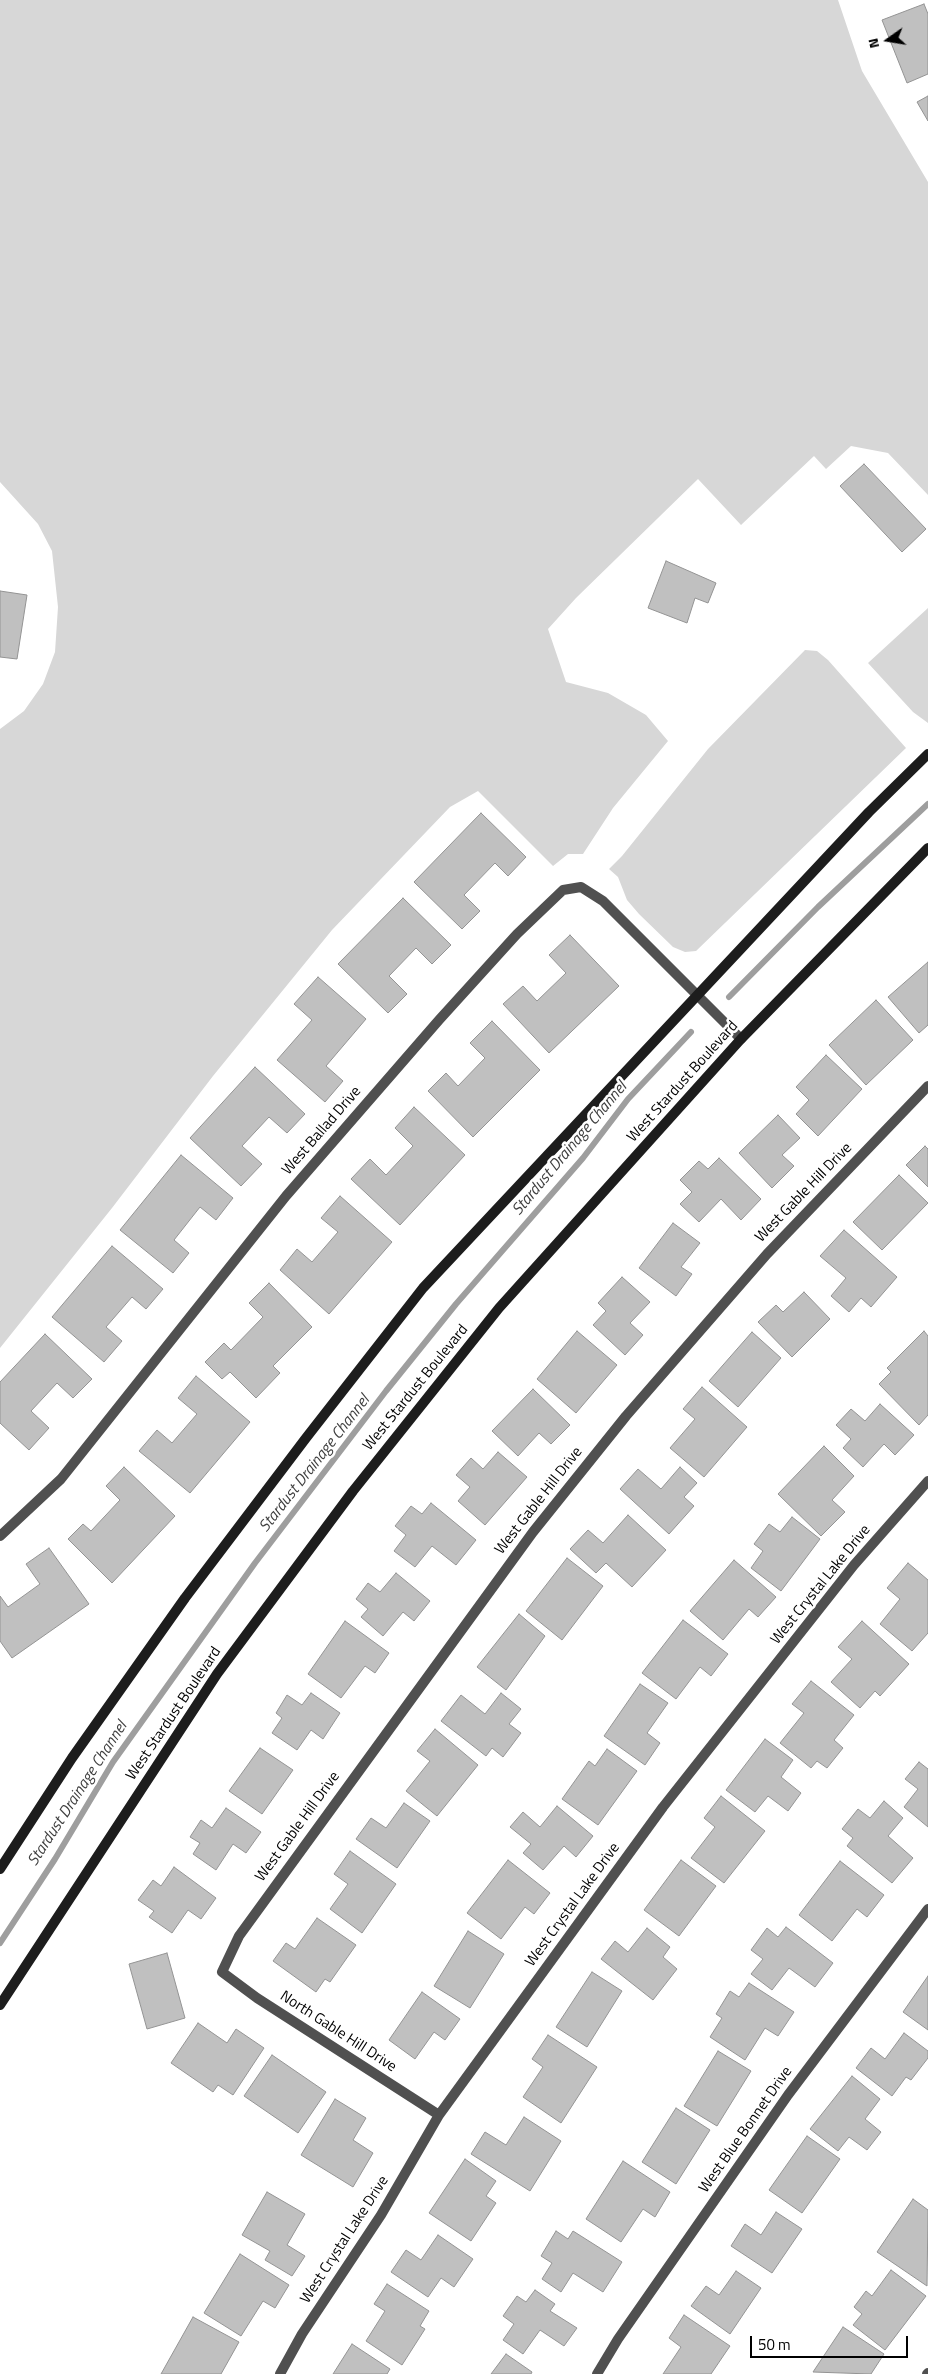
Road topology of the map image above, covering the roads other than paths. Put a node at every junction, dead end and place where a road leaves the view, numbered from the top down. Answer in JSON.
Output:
{"nodes":[{"id":1,"x":928,"y":754,"type":"edge"},
{"id":2,"x":928,"y":848,"type":"edge"},
{"id":3,"x":697,"y":995,"type":"junction"},
{"id":4,"x":741,"y":1039,"type":"junction"},
{"id":5,"x":928,"y":1086,"type":"edge"},
{"id":6,"x":928,"y":1481,"type":"edge"},
{"id":7,"x":0,"y":1536,"type":"edge"},
{"id":8,"x":0,"y":1870,"type":"edge"},
{"id":9,"x":928,"y":1910,"type":"edge"},
{"id":10,"x":222,"y":1972,"type":"joint"},
{"id":11,"x":0,"y":2004,"type":"edge"},
{"id":12,"x":439,"y":2115,"type":"junction"},
{"id":13,"x":280,"y":2374,"type":"edge"},
{"id":14,"x":596,"y":2374,"type":"edge"}],
"edges":[{"from":1,"to":3,"type":"street"},
{"from":2,"to":4,"type":"street","name":"West Stardust Boulevard"},
{"from":3,"to":4,"type":"street","name":"West Ballad Drive"},
{"from":3,"to":7,"type":"street","name":"West Ballad Drive"},
{"from":3,"to":8,"type":"street"},
{"from":4,"to":11,"type":"street","name":"West Stardust Boulevard"},
{"from":5,"to":10,"type":"street","name":"West Gable Hill Drive"},
{"from":6,"to":12,"type":"street","name":"West Crystal Lake Drive"},
{"from":9,"to":14,"type":"street","name":"West Blue Bonnet Drive"},
{"from":10,"to":12,"type":"street","name":"North Gable Hill Drive"},
{"from":12,"to":13,"type":"street","name":"West Crystal Lake Drive"}]}
